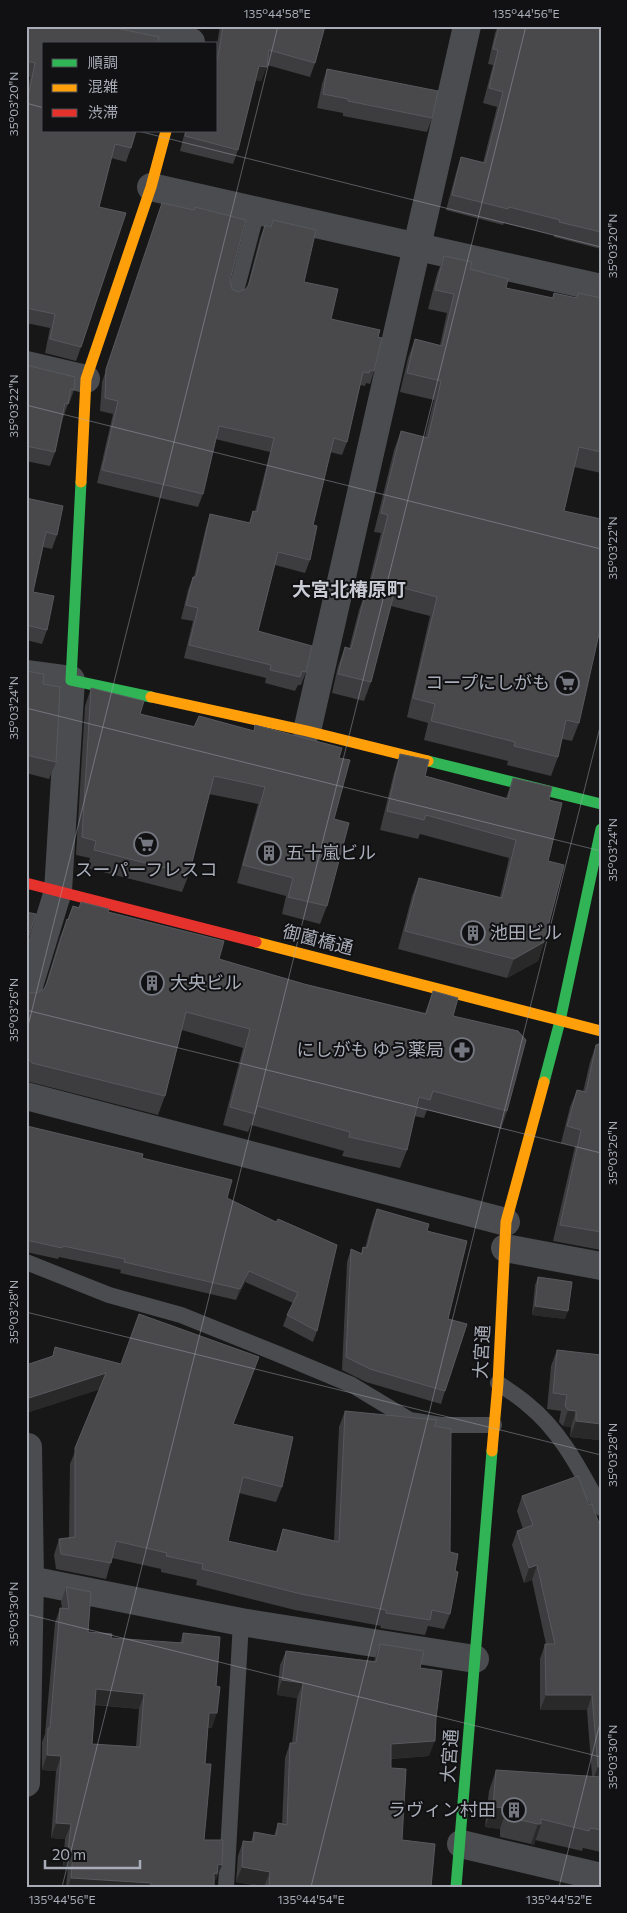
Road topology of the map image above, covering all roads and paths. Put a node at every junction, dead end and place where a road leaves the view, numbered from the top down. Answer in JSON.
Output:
{"nodes":[{"id":1,"x":109,"y":26,"type":"edge"},
{"id":2,"x":467,"y":26,"type":"edge"},
{"id":3,"x":192,"y":37,"type":"edge"},
{"id":4,"x":166,"y":132,"type":"edge"},
{"id":5,"x":151,"y":187,"type":"junction"},
{"id":6,"x":257,"y":210,"type":"junction"},
{"id":7,"x":418,"y":247,"type":"junction"},
{"id":8,"x":601,"y":288,"type":"edge"},
{"id":9,"x":235,"y":295,"type":"edge"},
{"id":10,"x":26,"y":366,"type":"edge"},
{"id":11,"x":86,"y":380,"type":"junction"},
{"id":12,"x":26,"y":674,"type":"edge"},
{"id":13,"x":71,"y":680,"type":"junction"},
{"id":14,"x":307,"y":731,"type":"junction"},
{"id":15,"x":601,"y":804,"type":"edge"},
{"id":16,"x":601,"y":830,"type":"edge"},
{"id":17,"x":26,"y":883,"type":"edge"},
{"id":18,"x":58,"y":891,"type":"junction"},
{"id":19,"x":26,"y":996,"type":"edge"},
{"id":20,"x":560,"y":1021,"type":"junction"},
{"id":21,"x":601,"y":1031,"type":"edge"},
{"id":22,"x":26,"y":1096,"type":"edge"},
{"id":23,"x":506,"y":1235,"type":"junction"},
{"id":24,"x":26,"y":1262,"type":"edge"},
{"id":25,"x":601,"y":1266,"type":"edge"},
{"id":26,"x":498,"y":1383,"type":"junction"},
{"id":27,"x":494,"y":1425,"type":"junction"},
{"id":28,"x":26,"y":1447,"type":"edge"},
{"id":29,"x":601,"y":1508,"type":"edge"},
{"id":30,"x":30,"y":1580,"type":"junction"},
{"id":31,"x":241,"y":1622,"type":"junction"},
{"id":32,"x":475,"y":1659,"type":"junction"},
{"id":33,"x":26,"y":1783,"type":"edge"},
{"id":34,"x":461,"y":1844,"type":"junction"},
{"id":35,"x":601,"y":1877,"type":"edge"},
{"id":36,"x":226,"y":1887,"type":"edge"},
{"id":37,"x":456,"y":1887,"type":"edge"}],
"edges":[{"from":1,"to":3,"type":"street"},
{"from":2,"to":7,"type":"street"},
{"from":4,"to":5,"type":"street"},
{"from":5,"to":6,"type":"street"},
{"from":5,"to":11,"type":"street"},
{"from":6,"to":7,"type":"street"},
{"from":6,"to":9,"type":"lane"},
{"from":7,"to":8,"type":"street"},
{"from":7,"to":14,"type":"street"},
{"from":10,"to":11,"type":"street"},
{"from":11,"to":13,"type":"street"},
{"from":12,"to":13,"type":"street"},
{"from":13,"to":14,"type":"street"},
{"from":13,"to":18,"type":"street"},
{"from":14,"to":15,"type":"street"},
{"from":16,"to":20,"type":"street","name":"大宮通"},
{"from":17,"to":18,"type":"street","name":"御薗橋通"},
{"from":18,"to":19,"type":"street"},
{"from":18,"to":20,"type":"street","name":"御薗橋通"},
{"from":20,"to":21,"type":"street","name":"御薗橋通"},
{"from":20,"to":23,"type":"street","name":"大宮通"},
{"from":22,"to":23,"type":"street"},
{"from":23,"to":25,"type":"street"},
{"from":23,"to":26,"type":"street","name":"大宮通"},
{"from":24,"to":27,"type":"lane"},
{"from":26,"to":27,"type":"street","name":"大宮通"},
{"from":26,"to":29,"type":"lane"},
{"from":27,"to":32,"type":"street","name":"大宮通"},
{"from":28,"to":30,"type":"street"},
{"from":30,"to":31,"type":"street"},
{"from":30,"to":33,"type":"street"},
{"from":31,"to":32,"type":"street"},
{"from":31,"to":36,"type":"lane"},
{"from":32,"to":34,"type":"street","name":"大宮通"},
{"from":34,"to":35,"type":"street"},
{"from":34,"to":37,"type":"street","name":"大宮通"}]}
